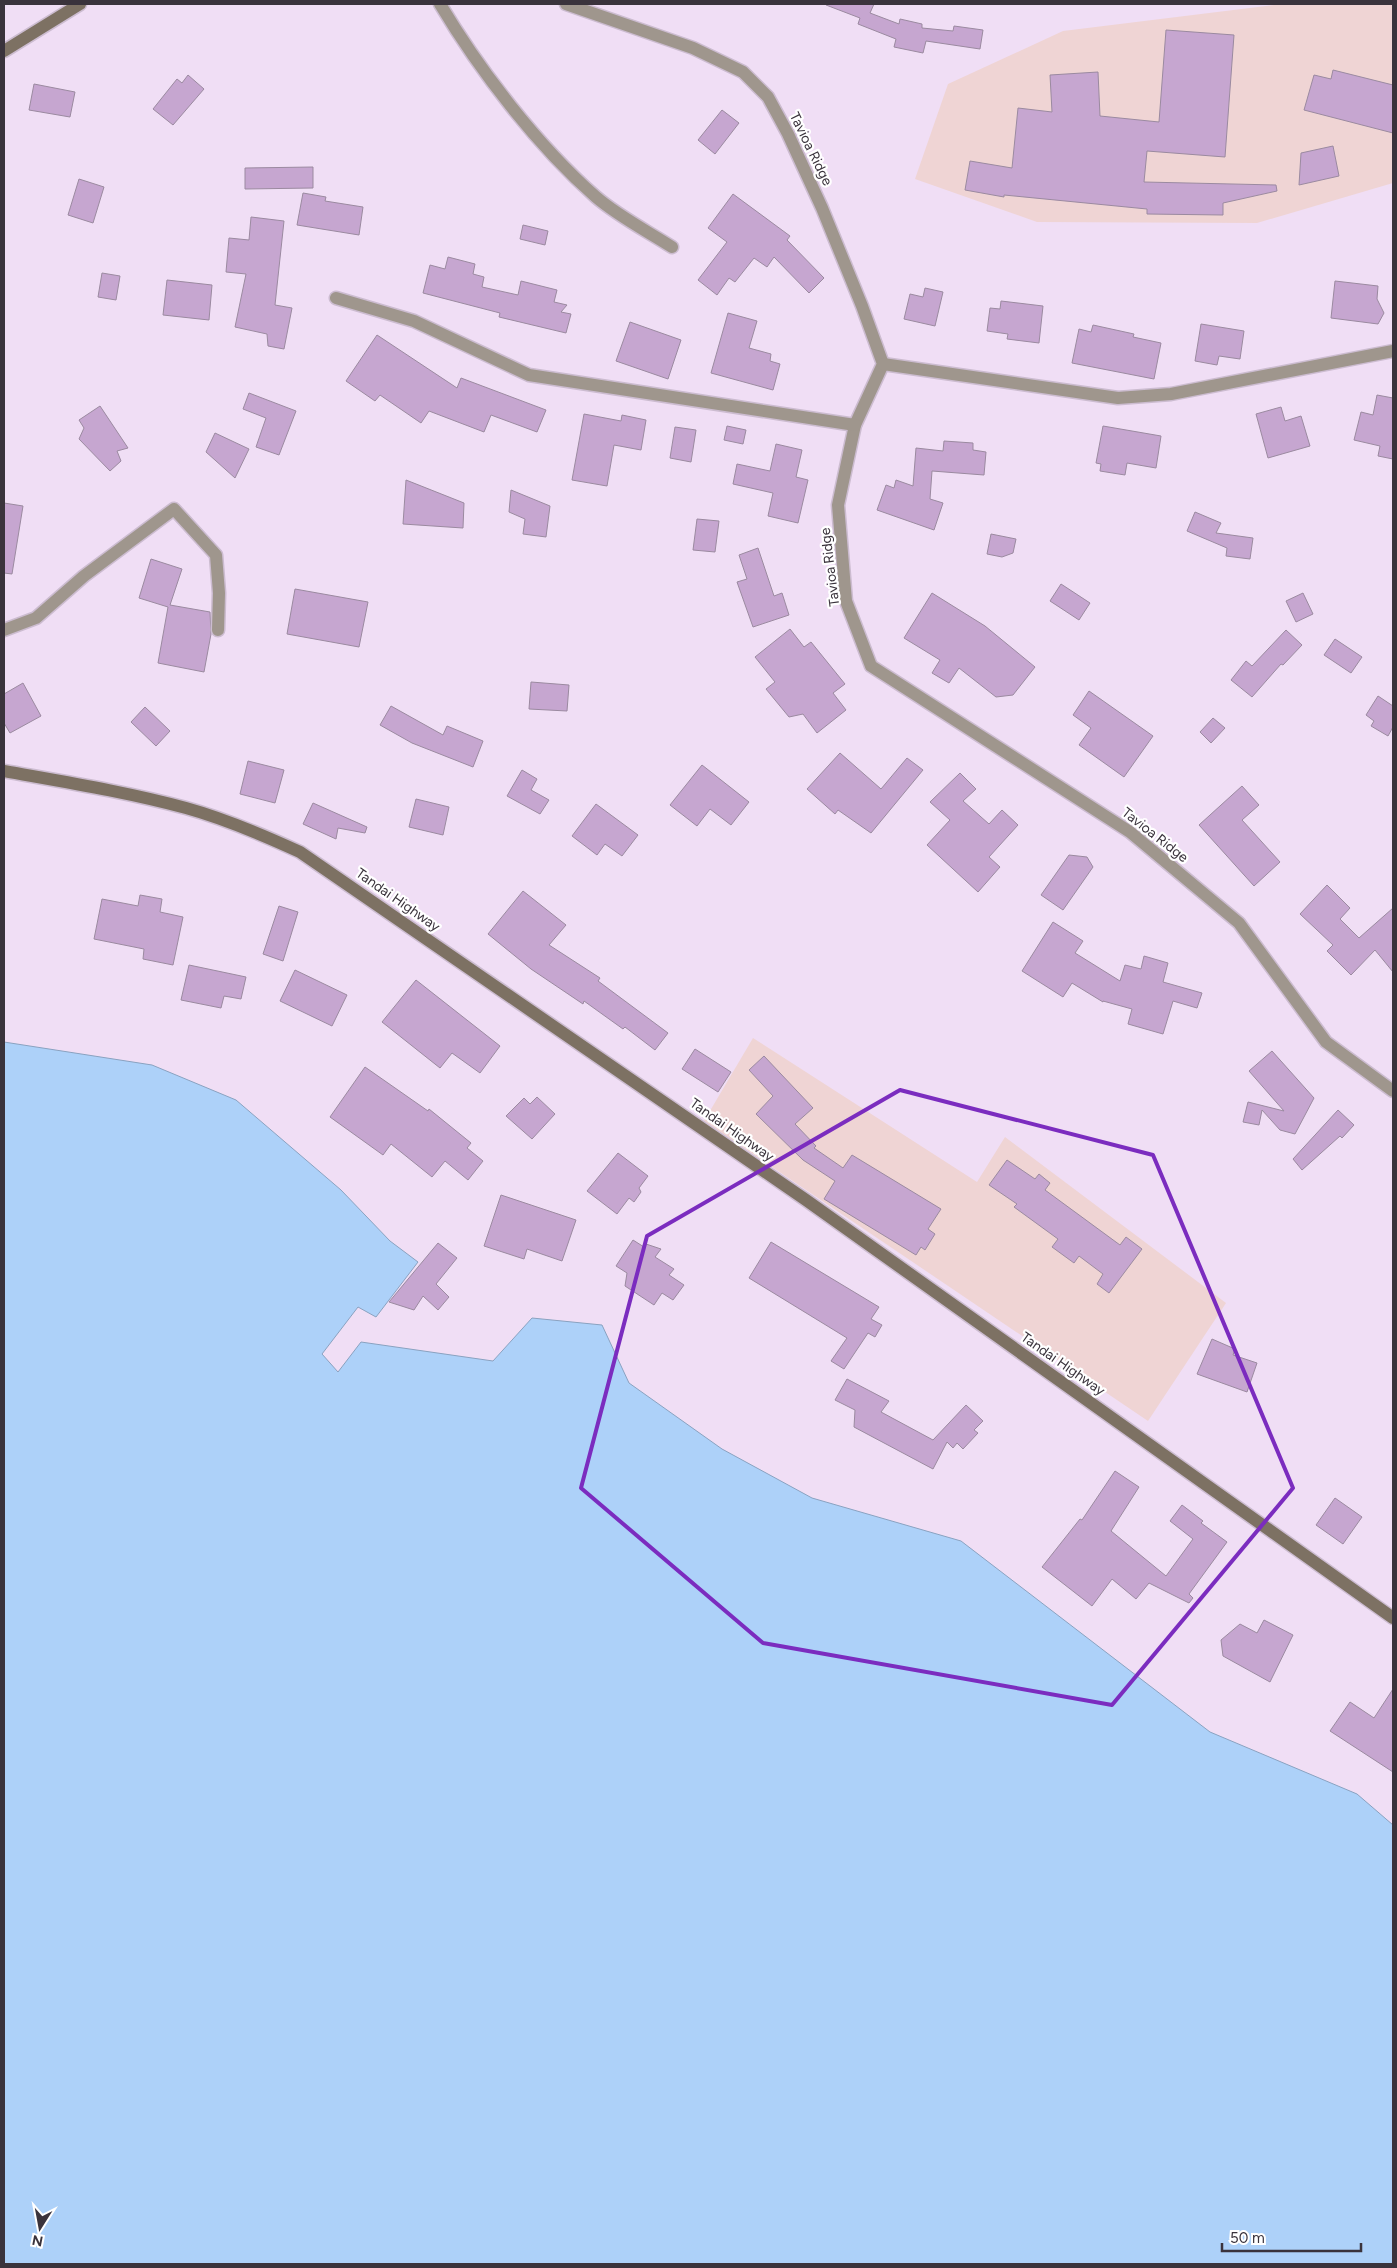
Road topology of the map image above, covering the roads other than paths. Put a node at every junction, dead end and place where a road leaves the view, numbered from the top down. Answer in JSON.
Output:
{"nodes":[{"id":1,"x":80,"y":4,"type":"edge"},
{"id":2,"x":440,"y":4,"type":"edge"},
{"id":3,"x":566,"y":4,"type":"edge"},
{"id":4,"x":4,"y":51,"type":"edge"},
{"id":5,"x":672,"y":247,"type":"dead end"},
{"id":6,"x":336,"y":298,"type":"dead end"},
{"id":7,"x":1393,"y":351,"type":"edge"},
{"id":8,"x":882,"y":364,"type":"junction"},
{"id":9,"x":855,"y":425,"type":"junction"},
{"id":10,"x":4,"y":630,"type":"edge"},
{"id":11,"x":218,"y":630,"type":"dead end"},
{"id":12,"x":4,"y":771,"type":"edge"},
{"id":13,"x":1393,"y":1091,"type":"edge"},
{"id":14,"x":1393,"y":1618,"type":"edge"}],
"edges":[{"from":1,"to":4,"type":"main road"},
{"from":2,"to":5,"type":"street"},
{"from":3,"to":8,"type":"street","name":"Tavioa Ridge"},
{"from":6,"to":9,"type":"street"},
{"from":7,"to":8,"type":"street"},
{"from":8,"to":9,"type":"street","name":"Tavioa Ridge"},
{"from":9,"to":13,"type":"street","name":"Tavioa Ridge"},
{"from":10,"to":11,"type":"street"},
{"from":12,"to":14,"type":"main road","name":"Tandai Highway"}]}
